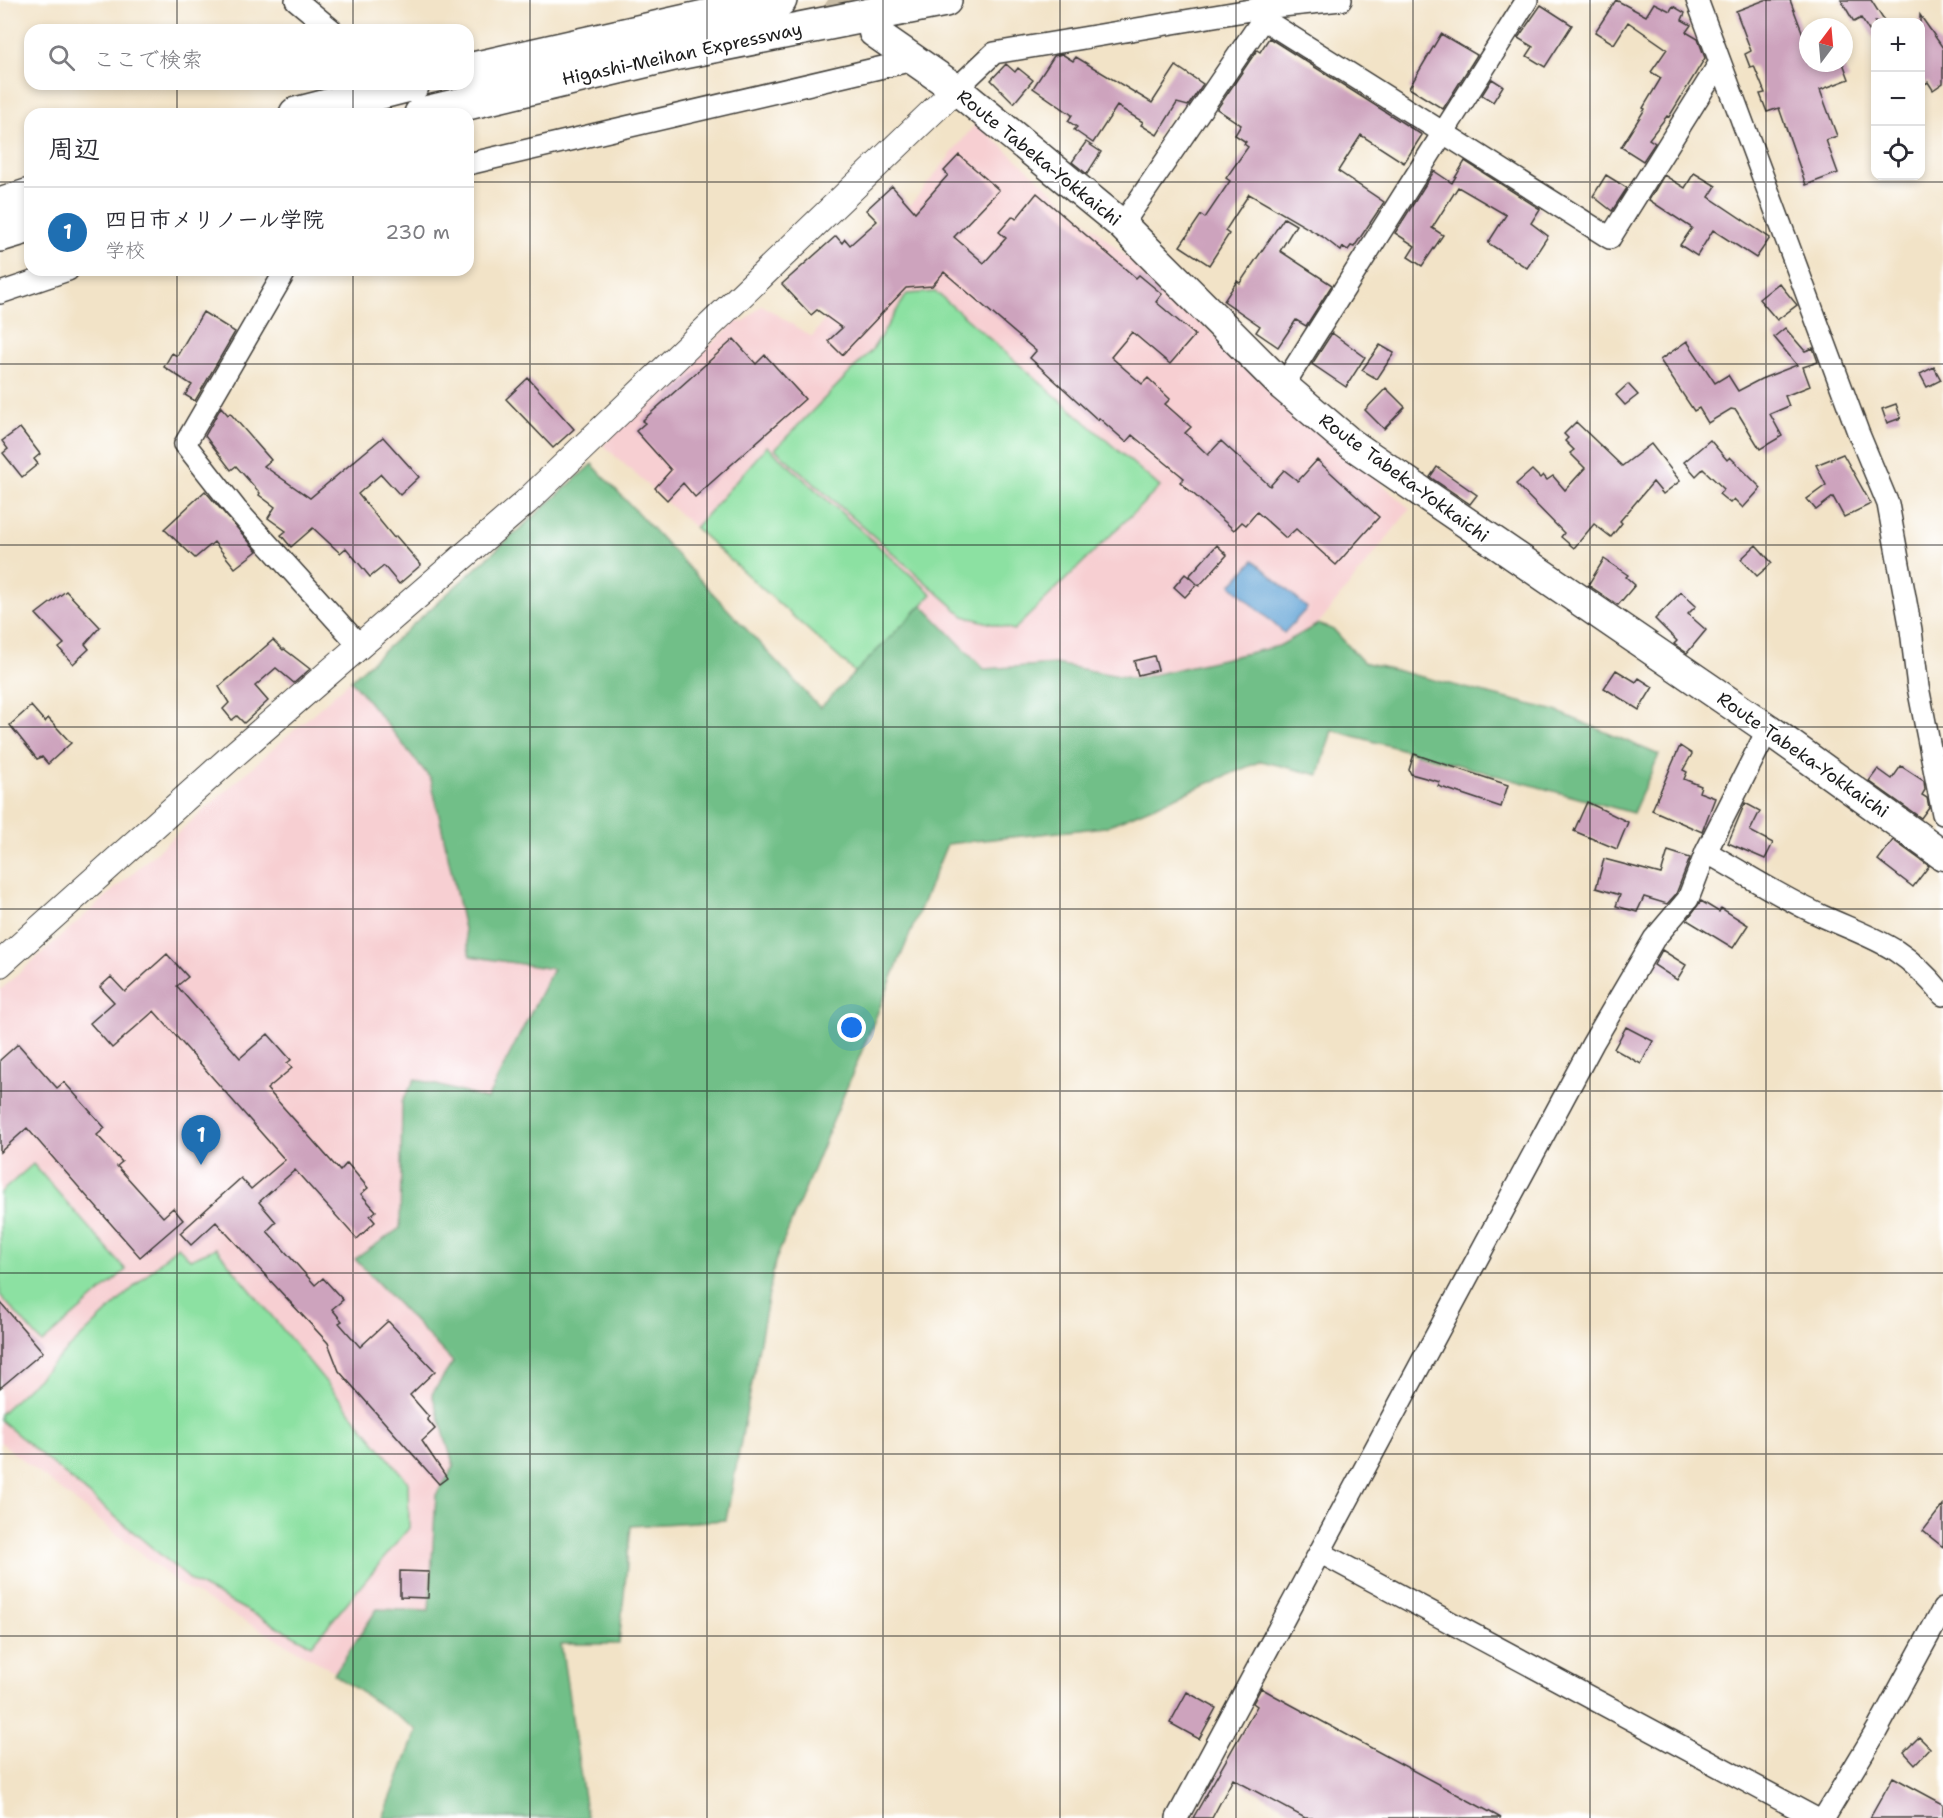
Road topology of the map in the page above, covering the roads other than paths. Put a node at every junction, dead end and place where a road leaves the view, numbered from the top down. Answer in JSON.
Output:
{"nodes":[{"id":1,"x":296,"y":0,"type":"edge"},
{"id":2,"x":780,"y":0,"type":"edge"},
{"id":3,"x":945,"y":0,"type":"edge"},
{"id":4,"x":1341,"y":0,"type":"edge"},
{"id":5,"x":1527,"y":0,"type":"edge"},
{"id":6,"x":1697,"y":0,"type":"edge"},
{"id":7,"x":1262,"y":9,"type":"edge"},
{"id":8,"x":325,"y":24,"type":"edge"},
{"id":9,"x":874,"y":32,"type":"tunnel mouth"},
{"id":10,"x":913,"y":60,"type":"junction"},
{"id":11,"x":1719,"y":64,"type":"junction"},
{"id":12,"x":474,"y":69,"type":"edge"},
{"id":13,"x":956,"y":89,"type":"junction"},
{"id":14,"x":390,"y":90,"type":"edge"},
{"id":15,"x":319,"y":108,"type":"edge"},
{"id":16,"x":446,"y":108,"type":"edge"},
{"id":17,"x":1444,"y":132,"type":"junction"},
{"id":18,"x":474,"y":163,"type":"edge"},
{"id":19,"x":24,"y":197,"type":"edge"},
{"id":20,"x":0,"y":205,"type":"edge"},
{"id":21,"x":1122,"y":225,"type":"junction"},
{"id":22,"x":24,"y":228,"type":"edge"},
{"id":23,"x":0,"y":235,"type":"edge"},
{"id":24,"x":50,"y":276,"type":"edge"},
{"id":25,"x":283,"y":276,"type":"edge"},
{"id":26,"x":0,"y":293,"type":"edge"},
{"id":27,"x":1283,"y":386,"type":"junction"},
{"id":28,"x":360,"y":646,"type":"junction"},
{"id":29,"x":1768,"y":729,"type":"junction"},
{"id":30,"x":1943,"y":814,"type":"edge"},
{"id":31,"x":1706,"y":852,"type":"junction"},
{"id":32,"x":1943,"y":855,"type":"edge"},
{"id":33,"x":0,"y":964,"type":"edge"},
{"id":34,"x":1943,"y":995,"type":"edge"},
{"id":35,"x":1321,"y":1552,"type":"junction"},
{"id":36,"x":1943,"y":1609,"type":"edge"},
{"id":37,"x":1177,"y":1818,"type":"edge"},
{"id":38,"x":1815,"y":1818,"type":"edge"},
{"id":39,"x":1824,"y":1818,"type":"edge"}],
"edges":[{"from":1,"to":8,"type":"street"},
{"from":2,"to":12,"type":"highway","name":"Higashi-Meihan Expressway"},
{"from":3,"to":16,"type":"highway","name":"Higashi-Meihan Expressway"},
{"from":4,"to":7,"type":"street"},
{"from":5,"to":17,"type":"street"},
{"from":6,"to":11,"type":"street"},
{"from":7,"to":13,"type":"street"},
{"from":7,"to":17,"type":"street"},
{"from":7,"to":21,"type":"street"},
{"from":9,"to":10,"type":"main road","name":"Route Tabeka-Yokkaichi"},
{"from":10,"to":13,"type":"main road","name":"Route Tabeka-Yokkaichi"},
{"from":10,"to":18,"type":"street"},
{"from":11,"to":17,"type":"street"},
{"from":11,"to":30,"type":"street"},
{"from":13,"to":21,"type":"main road","name":"Route Tabeka-Yokkaichi"},
{"from":13,"to":28,"type":"street"},
{"from":14,"to":15,"type":"highway"},
{"from":17,"to":27,"type":"street"},
{"from":19,"to":20,"type":"highway"},
{"from":21,"to":27,"type":"main road","name":"Route Tabeka-Yokkaichi"},
{"from":22,"to":23,"type":"highway"},
{"from":24,"to":26,"type":"street"},
{"from":25,"to":28,"type":"street"},
{"from":27,"to":29,"type":"main road","name":"Route Tabeka-Yokkaichi"},
{"from":28,"to":33,"type":"street"},
{"from":29,"to":31,"type":"street"},
{"from":29,"to":32,"type":"main road","name":"Route Tabeka-Yokkaichi"},
{"from":31,"to":34,"type":"street"},
{"from":31,"to":35,"type":"street"},
{"from":35,"to":37,"type":"street"},
{"from":35,"to":38,"type":"street"},
{"from":36,"to":39,"type":"street"}]}
